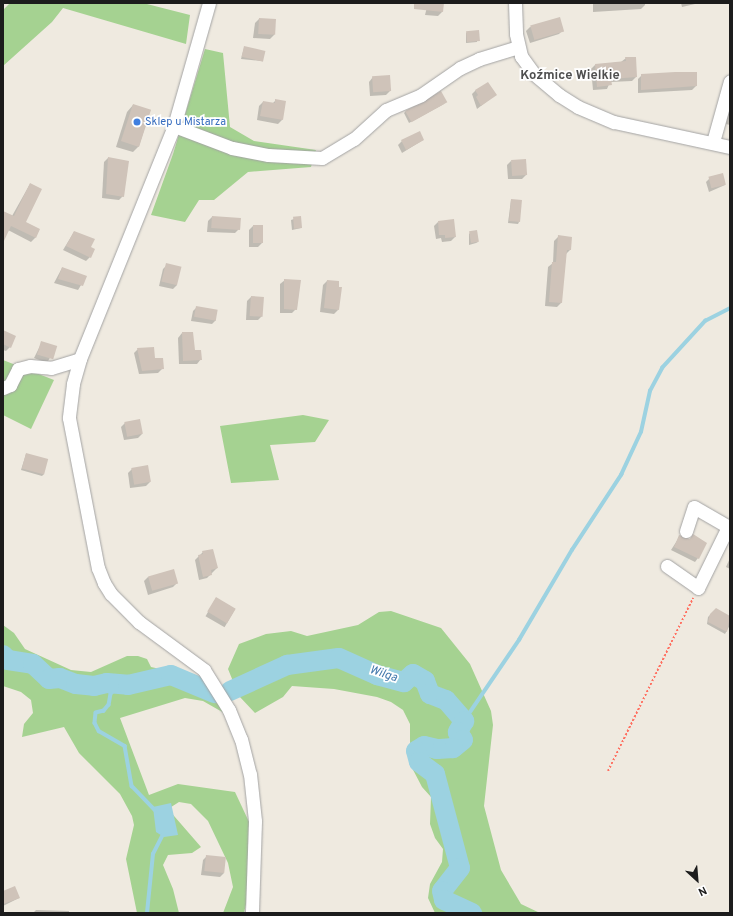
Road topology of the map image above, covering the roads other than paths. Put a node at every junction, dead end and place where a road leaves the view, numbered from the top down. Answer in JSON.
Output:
{"nodes":[{"id":1,"x":209,"y":3,"type":"edge"},
{"id":2,"x":515,"y":3,"type":"edge"},
{"id":3,"x":518,"y":47,"type":"junction"},
{"id":4,"x":730,"y":81,"type":"edge"},
{"id":5,"x":174,"y":126,"type":"junction"},
{"id":6,"x":713,"y":142,"type":"junction"},
{"id":7,"x":730,"y":147,"type":"edge"},
{"id":8,"x":80,"y":359,"type":"junction"},
{"id":9,"x":3,"y":388,"type":"edge"},
{"id":10,"x":729,"y":527,"type":"edge"},
{"id":11,"x":686,"y":531,"type":"dead end"},
{"id":12,"x":667,"y":566,"type":"dead end"},
{"id":13,"x":252,"y":913,"type":"edge"}],
"edges":[{"from":1,"to":5,"type":"street"},
{"from":2,"to":3,"type":"street"},
{"from":3,"to":5,"type":"street"},
{"from":3,"to":6,"type":"street"},
{"from":4,"to":6,"type":"street"},
{"from":5,"to":8,"type":"street"},
{"from":6,"to":7,"type":"street"},
{"from":8,"to":9,"type":"street"},
{"from":8,"to":13,"type":"street"},
{"from":10,"to":11,"type":"street"},
{"from":10,"to":12,"type":"street"}]}
